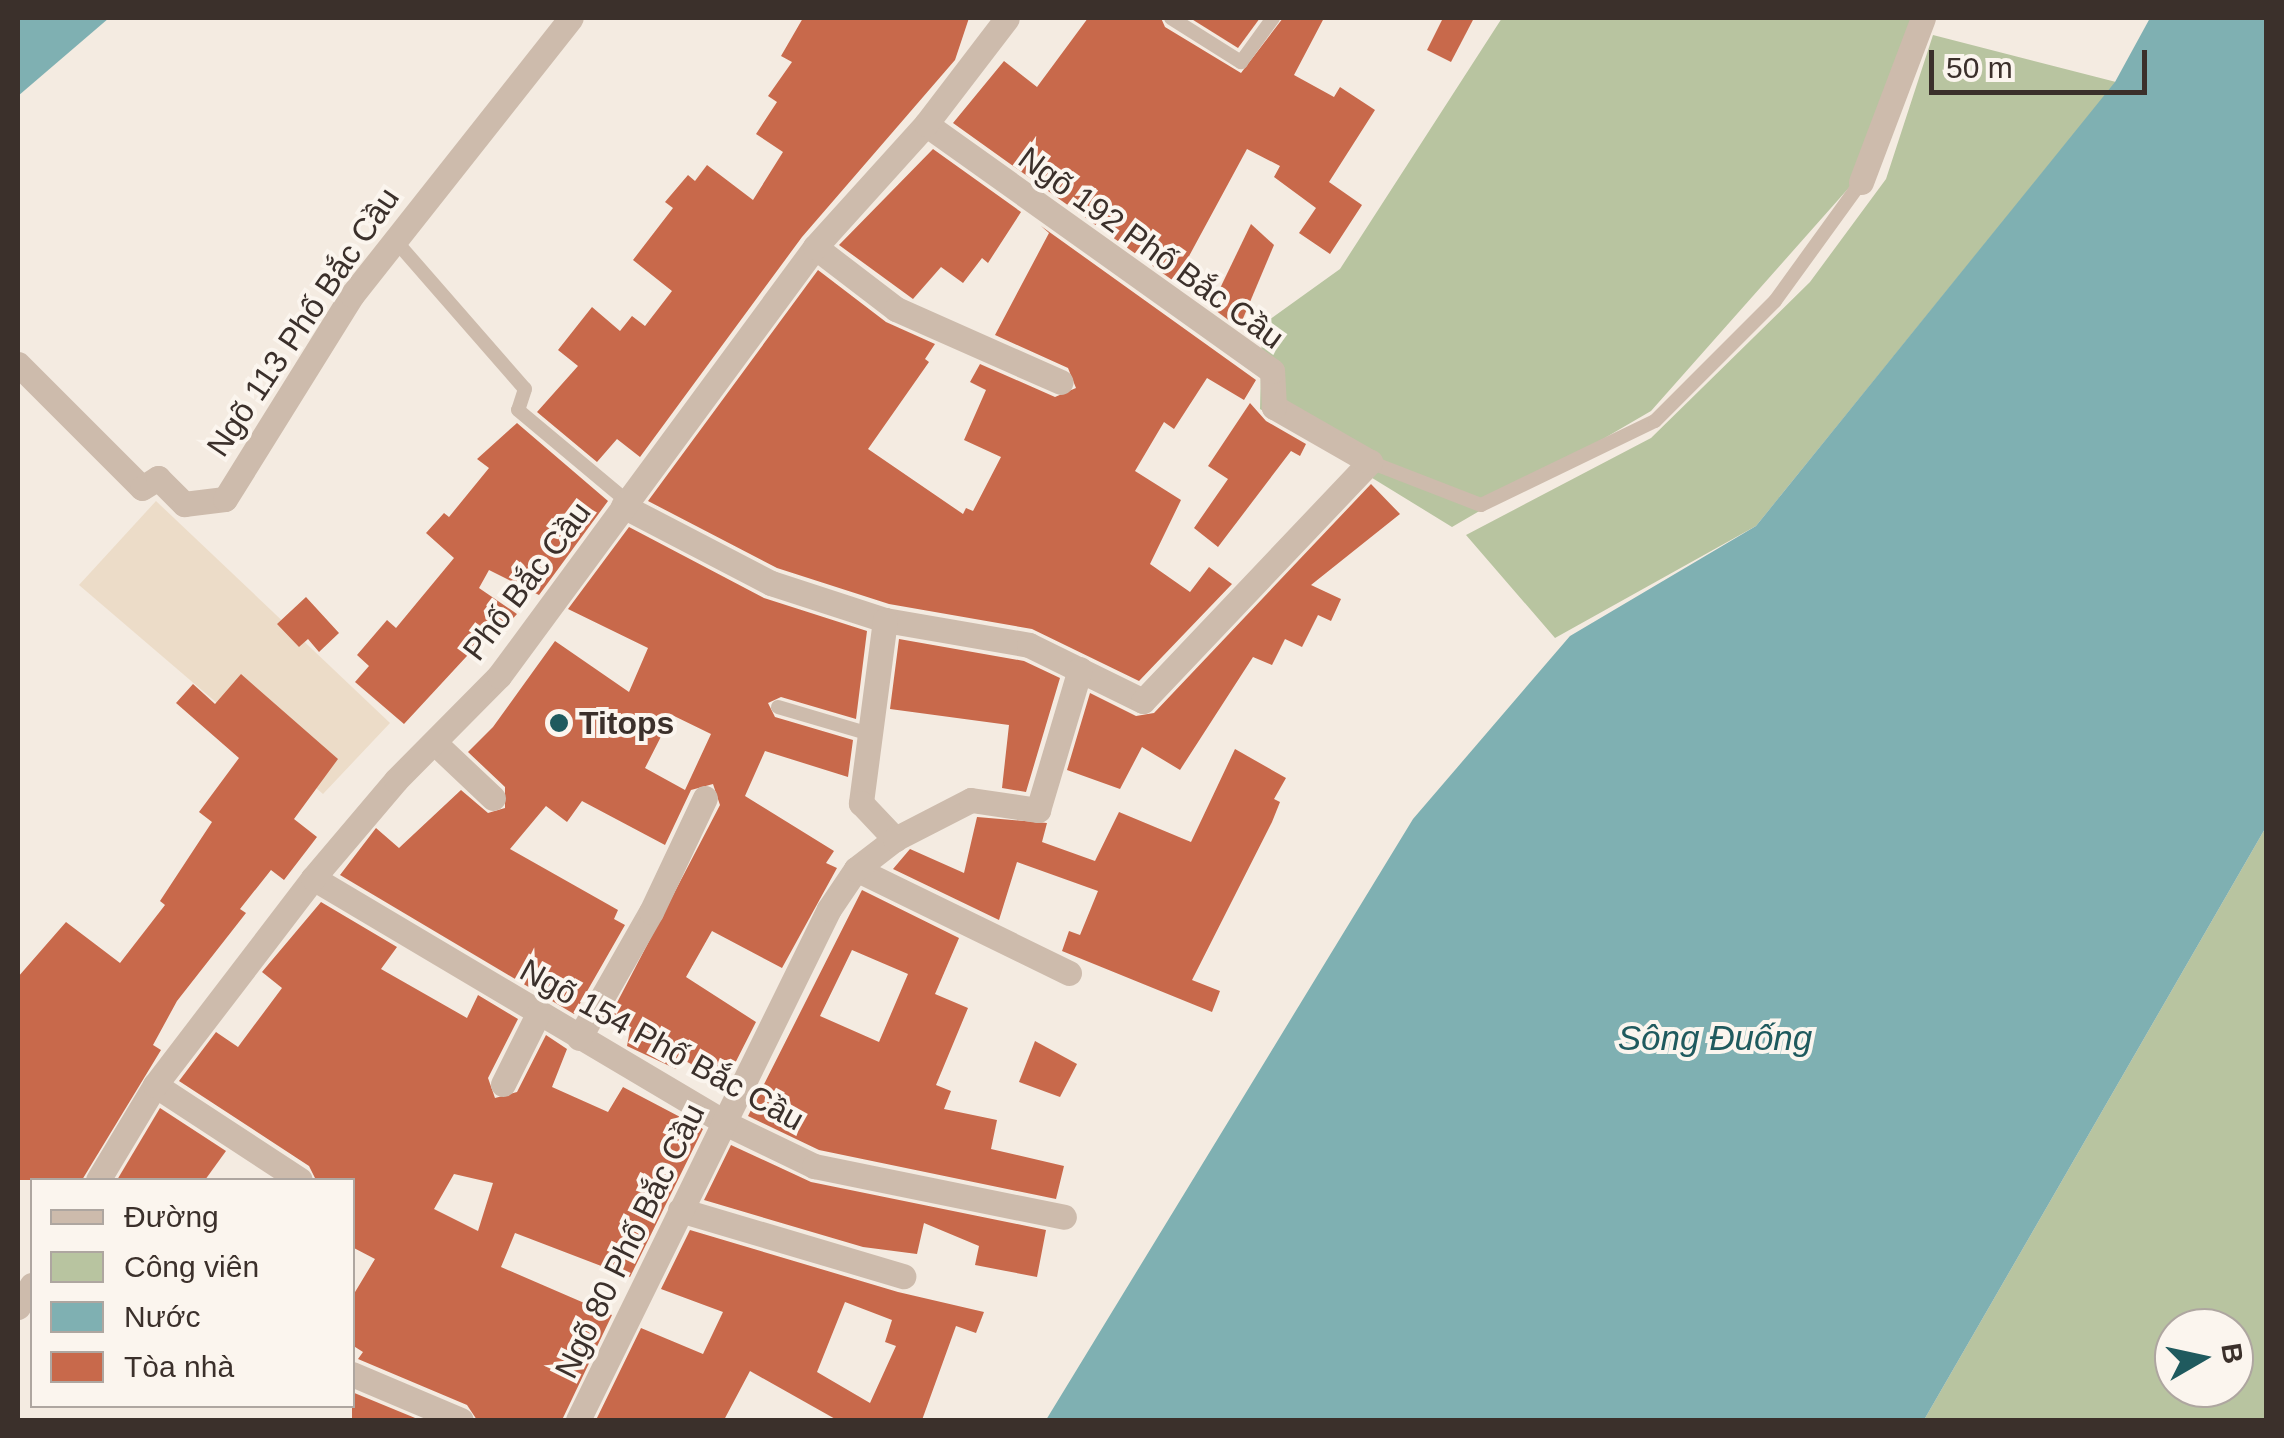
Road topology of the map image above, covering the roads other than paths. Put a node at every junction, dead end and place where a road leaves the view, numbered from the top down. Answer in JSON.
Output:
{"nodes":[{"id":1,"x":571,"y":18,"type":"edge"},
{"id":2,"x":1007,"y":18,"type":"edge"},
{"id":3,"x":1171,"y":18,"type":"edge"},
{"id":4,"x":1273,"y":18,"type":"edge"},
{"id":5,"x":1923,"y":18,"type":"edge"},
{"id":6,"x":926,"y":124,"type":"junction"},
{"id":7,"x":1861,"y":182,"type":"joint"},
{"id":8,"x":394,"y":239,"type":"junction"},
{"id":9,"x":815,"y":247,"type":"junction"},
{"id":10,"x":18,"y":364,"type":"edge"},
{"id":11,"x":1061,"y":382,"type":"dead end"},
{"id":12,"x":1370,"y":462,"type":"junction"},
{"id":13,"x":625,"y":503,"type":"junction"},
{"id":14,"x":886,"y":620,"type":"junction"},
{"id":15,"x":1080,"y":668,"type":"junction"},
{"id":16,"x":778,"y":707,"type":"dead end"},
{"id":17,"x":870,"y":734,"type":"junction"},
{"id":18,"x":436,"y":745,"type":"junction"},
{"id":19,"x":493,"y":798,"type":"dead end"},
{"id":20,"x":704,"y":798,"type":"dead end"},
{"id":21,"x":895,"y":840,"type":"junction"},
{"id":22,"x":856,"y":869,"type":"junction"},
{"id":23,"x":313,"y":878,"type":"junction"},
{"id":24,"x":1069,"y":973,"type":"dead end"},
{"id":25,"x":538,"y":1014,"type":"junction"},
{"id":26,"x":579,"y":1038,"type":"junction"},
{"id":27,"x":503,"y":1084,"type":"dead end"},
{"id":28,"x":155,"y":1086,"type":"junction"},
{"id":29,"x":725,"y":1123,"type":"junction"},
{"id":30,"x":99,"y":1178,"type":"edge"},
{"id":31,"x":297,"y":1178,"type":"edge"},
{"id":32,"x":680,"y":1210,"type":"junction"},
{"id":33,"x":1064,"y":1217,"type":"dead end"},
{"id":34,"x":904,"y":1276,"type":"dead end"},
{"id":35,"x":355,"y":1375,"type":"edge"},
{"id":36,"x":461,"y":1420,"type":"edge"},
{"id":37,"x":578,"y":1420,"type":"edge"}],
"edges":[{"from":1,"to":8,"type":"street","name":"Ngõ 113 Phố Bắc Cầu"},
{"from":2,"to":6,"type":"street","name":"Phố Bắc Cầu"},
{"from":3,"to":4,"type":"lane"},
{"from":5,"to":7,"type":"street"},
{"from":6,"to":9,"type":"street","name":"Phố Bắc Cầu"},
{"from":6,"to":12,"type":"street","name":"Ngõ 192 Phố Bắc Cầu"},
{"from":7,"to":12,"type":"lane"},
{"from":8,"to":10,"type":"street","name":"Ngõ 113 Phố Bắc Cầu"},
{"from":8,"to":13,"type":"lane"},
{"from":9,"to":11,"type":"street"},
{"from":9,"to":13,"type":"street","name":"Phố Bắc Cầu"},
{"from":12,"to":15,"type":"street"},
{"from":13,"to":14,"type":"street"},
{"from":13,"to":18,"type":"street","name":"Phố Bắc Cầu"},
{"from":14,"to":15,"type":"street"},
{"from":14,"to":17,"type":"street"},
{"from":15,"to":21,"type":"street","name":"Ngõ 80 Phố Bắc Cầu"},
{"from":16,"to":17,"type":"lane"},
{"from":17,"to":21,"type":"street"},
{"from":18,"to":19,"type":"street"},
{"from":18,"to":23,"type":"street","name":"Phố Bắc Cầu"},
{"from":20,"to":26,"type":"street"},
{"from":21,"to":22,"type":"street","name":"Ngõ 80 Phố Bắc Cầu"},
{"from":22,"to":24,"type":"street"},
{"from":22,"to":29,"type":"street","name":"Ngõ 80 Phố Bắc Cầu"},
{"from":23,"to":25,"type":"street","name":"Ngõ 154 Phố Bắc Cầu"},
{"from":23,"to":28,"type":"street","name":"Phố Bắc Cầu"},
{"from":25,"to":26,"type":"street","name":"Ngõ 154 Phố Bắc Cầu"},
{"from":25,"to":27,"type":"street"},
{"from":26,"to":29,"type":"street","name":"Ngõ 154 Phố Bắc Cầu"},
{"from":28,"to":30,"type":"street","name":"Phố Bắc Cầu"},
{"from":28,"to":31,"type":"street"},
{"from":29,"to":32,"type":"street","name":"Ngõ 80 Phố Bắc Cầu"},
{"from":29,"to":33,"type":"street","name":"Ngõ 154 Phố Bắc Cầu"},
{"from":32,"to":34,"type":"street"},
{"from":32,"to":37,"type":"street","name":"Ngõ 80 Phố Bắc Cầu"},
{"from":35,"to":36,"type":"street"}]}
